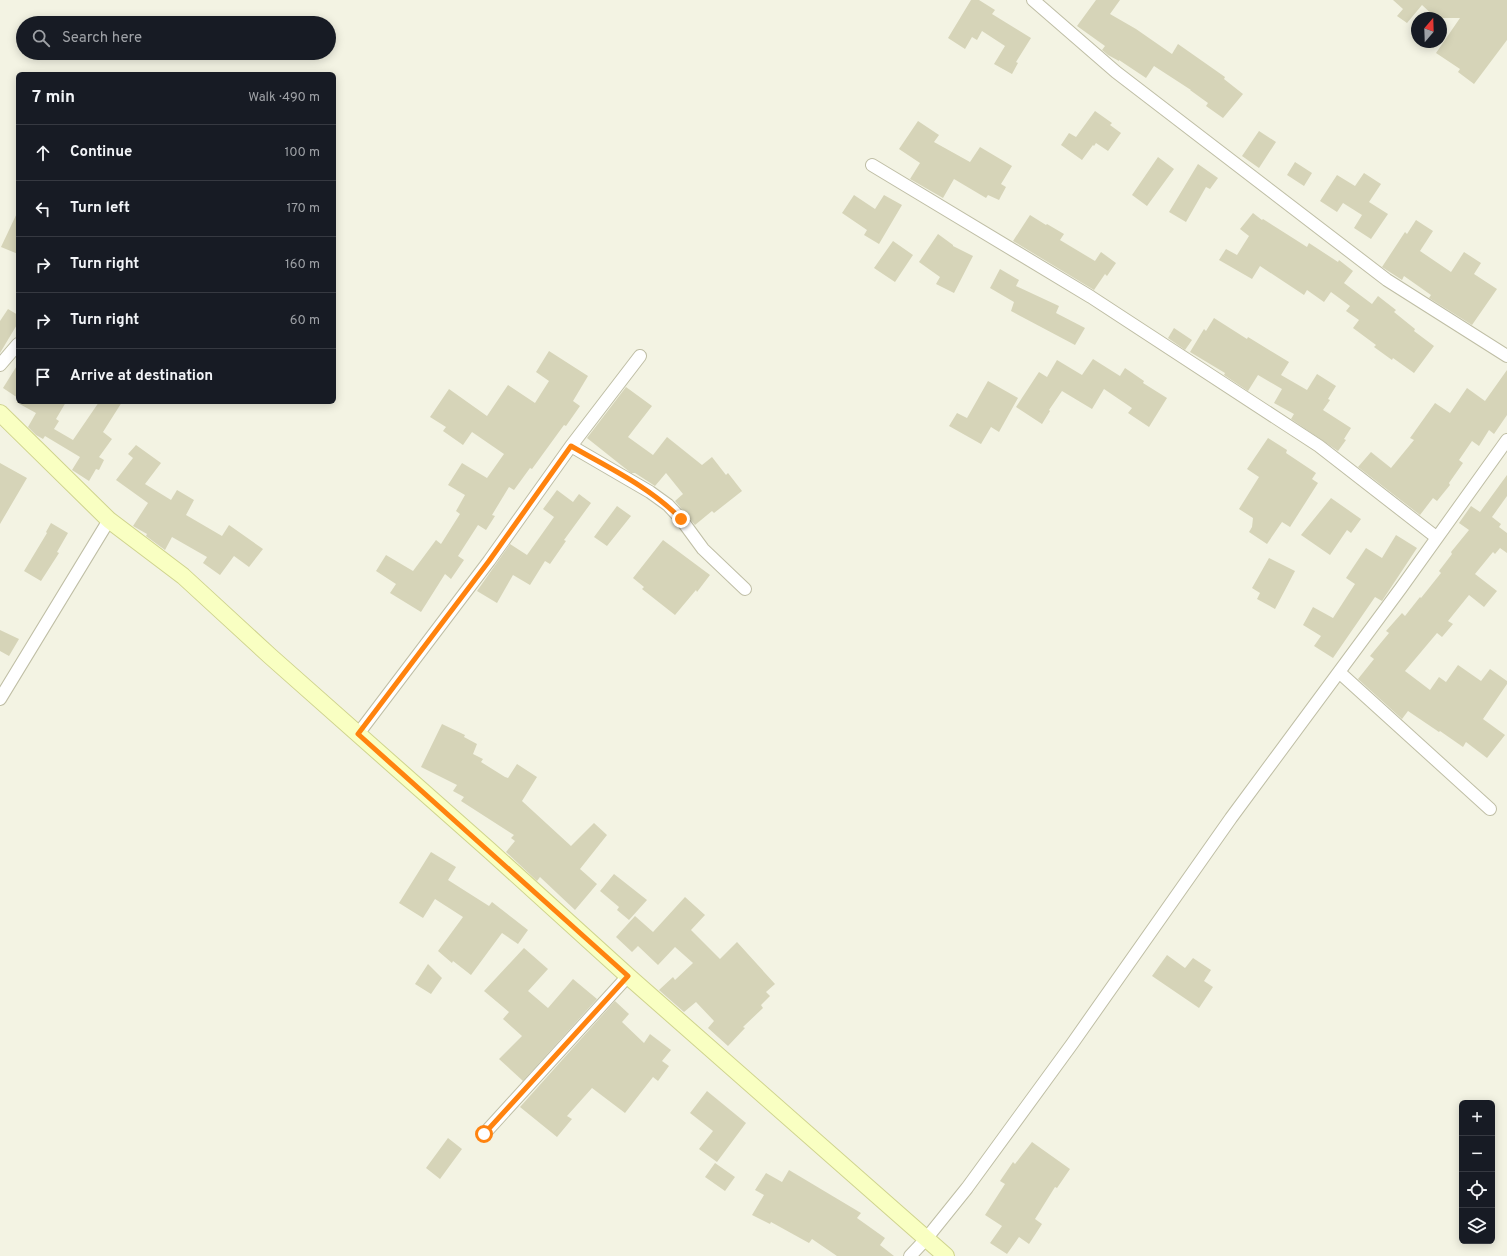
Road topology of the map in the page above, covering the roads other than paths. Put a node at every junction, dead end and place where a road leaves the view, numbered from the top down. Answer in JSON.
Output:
{"nodes":[{"id":1,"x":1033,"y":0,"type":"edge"},
{"id":2,"x":872,"y":166,"type":"dead end"},
{"id":3,"x":16,"y":346,"type":"edge"},
{"id":4,"x":640,"y":356,"type":"dead end"},
{"id":5,"x":1507,"y":356,"type":"edge"},
{"id":6,"x":0,"y":365,"type":"edge"},
{"id":7,"x":0,"y":413,"type":"edge"},
{"id":8,"x":1506,"y":441,"type":"edge"},
{"id":9,"x":571,"y":446,"type":"junction"},
{"id":10,"x":108,"y":520,"type":"junction"},
{"id":11,"x":1436,"y":537,"type":"junction"},
{"id":12,"x":745,"y":589,"type":"dead end"},
{"id":13,"x":1338,"y":672,"type":"junction"},
{"id":14,"x":0,"y":699,"type":"edge"},
{"id":15,"x":358,"y":734,"type":"junction"},
{"id":16,"x":1490,"y":809,"type":"dead end"},
{"id":17,"x":628,"y":976,"type":"junction"},
{"id":18,"x":484,"y":1134,"type":"dead end"},
{"id":19,"x":926,"y":1239,"type":"junction"},
{"id":20,"x":910,"y":1256,"type":"edge"},
{"id":21,"x":946,"y":1256,"type":"edge"}],
"edges":[{"from":1,"to":5,"type":"street"},
{"from":2,"to":11,"type":"street"},
{"from":3,"to":6,"type":"street"},
{"from":4,"to":9,"type":"street"},
{"from":7,"to":10,"type":"main road"},
{"from":8,"to":11,"type":"street"},
{"from":9,"to":12,"type":"street"},
{"from":9,"to":15,"type":"street"},
{"from":10,"to":14,"type":"street"},
{"from":10,"to":15,"type":"main road"},
{"from":11,"to":13,"type":"street"},
{"from":13,"to":16,"type":"street"},
{"from":13,"to":19,"type":"street"},
{"from":15,"to":17,"type":"main road"},
{"from":17,"to":18,"type":"street"},
{"from":17,"to":19,"type":"main road"},
{"from":19,"to":20,"type":"street"},
{"from":19,"to":21,"type":"main road"}]}
